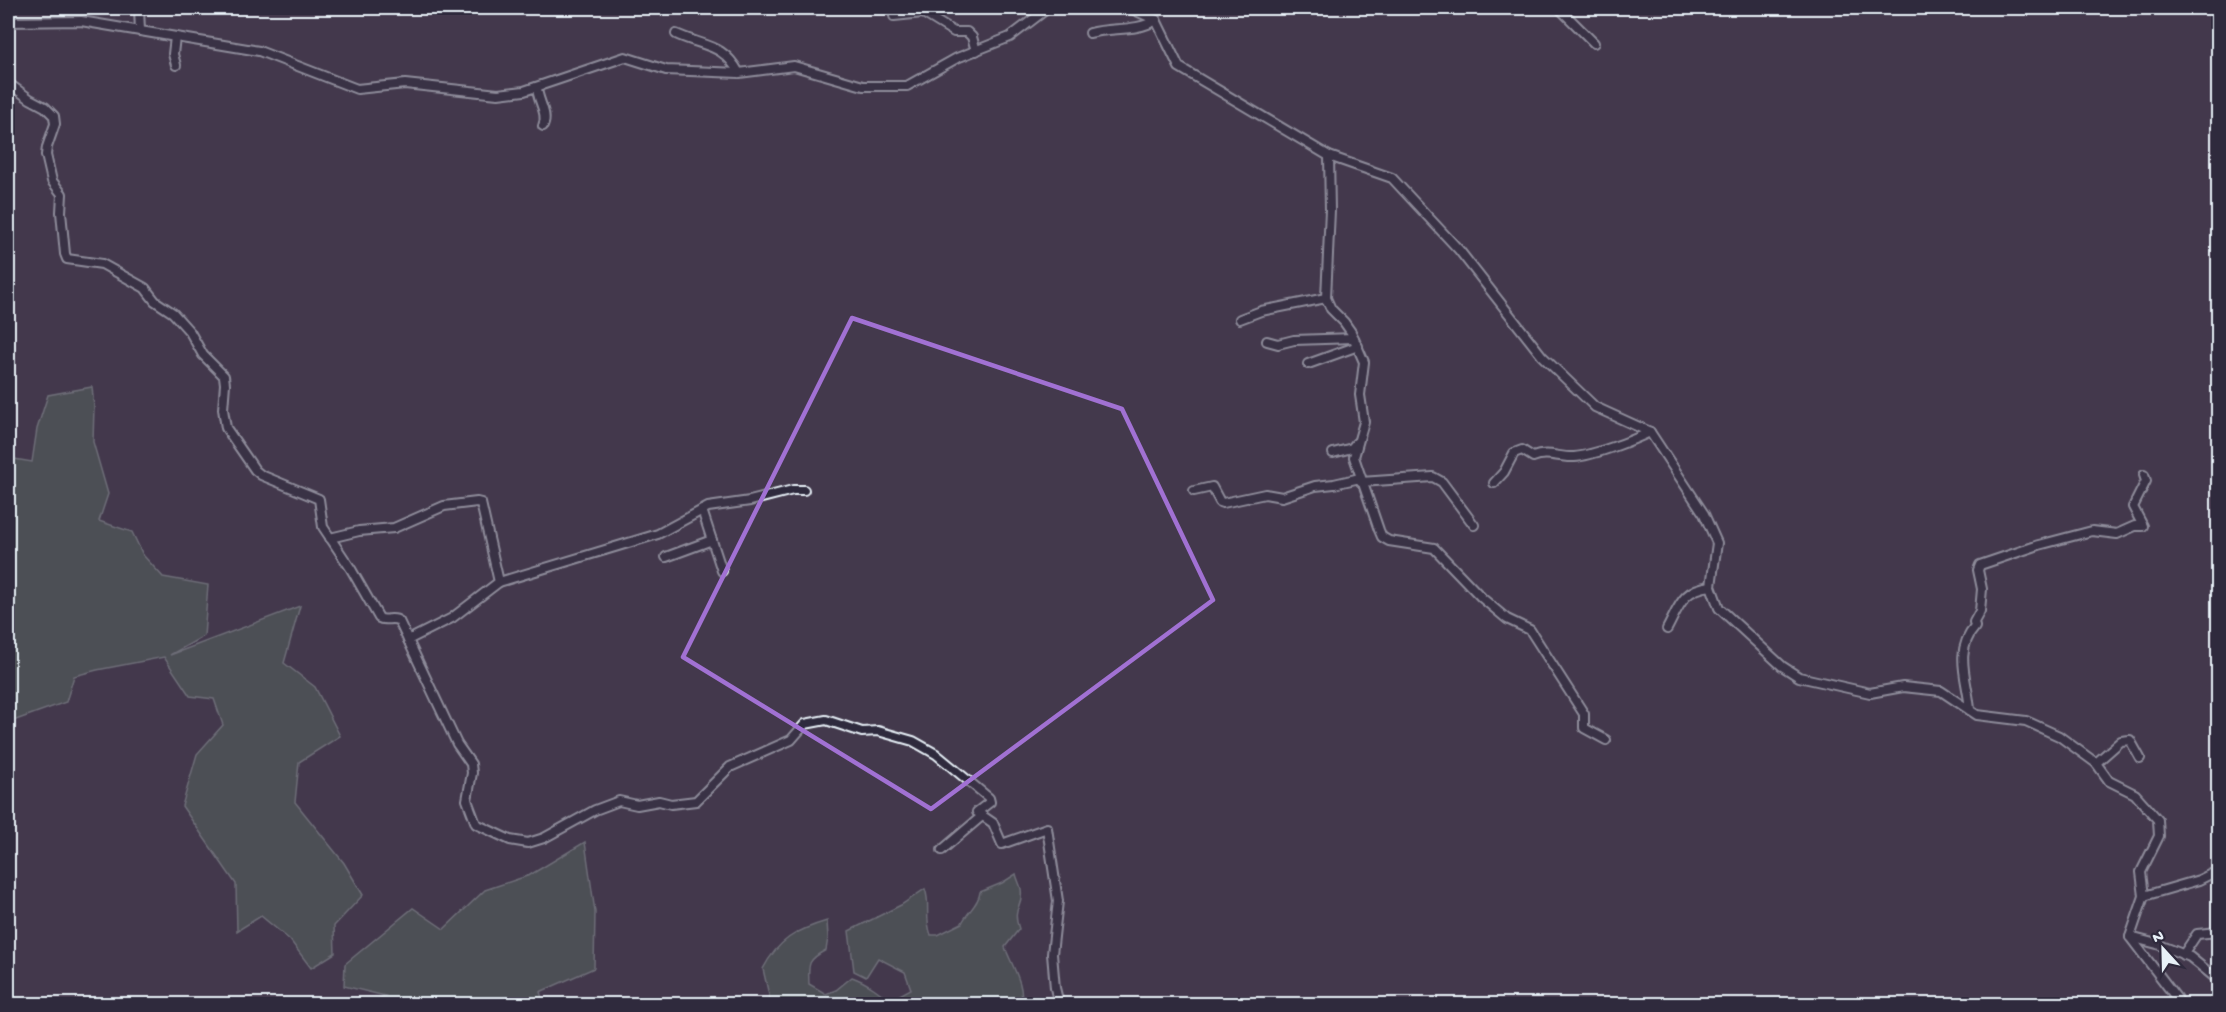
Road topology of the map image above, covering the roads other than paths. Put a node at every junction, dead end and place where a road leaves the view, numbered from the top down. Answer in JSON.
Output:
{"nodes":[{"id":1,"x":139,"y":8,"type":"edge"},
{"id":2,"x":1048,"y":8,"type":"edge"},
{"id":3,"x":1130,"y":8,"type":"edge"},
{"id":4,"x":1559,"y":8,"type":"edge"},
{"id":5,"x":894,"y":16,"type":"dead end"},
{"id":6,"x":1156,"y":20,"type":"junction"},
{"id":7,"x":8,"y":22,"type":"edge"},
{"id":8,"x":140,"y":31,"type":"junction"},
{"id":9,"x":1090,"y":33,"type":"dead end"},
{"id":10,"x":676,"y":34,"type":"dead end"},
{"id":11,"x":175,"y":37,"type":"junction"},
{"id":12,"x":1594,"y":43,"type":"dead end"},
{"id":13,"x":976,"y":51,"type":"junction"},
{"id":14,"x":176,"y":66,"type":"dead end"},
{"id":15,"x":739,"y":73,"type":"junction"},
{"id":16,"x":8,"y":83,"type":"edge"},
{"id":17,"x":537,"y":87,"type":"junction"},
{"id":18,"x":543,"y":126,"type":"dead end"},
{"id":19,"x":1329,"y":156,"type":"junction"},
{"id":20,"x":1326,"y":298,"type":"junction"},
{"id":21,"x":1240,"y":319,"type":"dead end"},
{"id":22,"x":1354,"y":338,"type":"junction"},
{"id":23,"x":1267,"y":341,"type":"dead end"},
{"id":24,"x":1358,"y":346,"type":"junction"},
{"id":25,"x":1308,"y":364,"type":"dead end"},
{"id":26,"x":1650,"y":432,"type":"junction"},
{"id":27,"x":1356,"y":443,"type":"junction"},
{"id":28,"x":1333,"y":453,"type":"dead end"},
{"id":29,"x":2144,"y":475,"type":"dead end"},
{"id":30,"x":1360,"y":480,"type":"junction"},
{"id":31,"x":1494,"y":483,"type":"dead end"},
{"id":32,"x":804,"y":490,"type":"dead end"},
{"id":33,"x":1194,"y":490,"type":"dead end"},
{"id":34,"x":702,"y":510,"type":"junction"},
{"id":35,"x":1474,"y":525,"type":"dead end"},
{"id":36,"x":330,"y":538,"type":"junction"},
{"id":37,"x":711,"y":540,"type":"junction"},
{"id":38,"x":666,"y":557,"type":"dead end"},
{"id":39,"x":722,"y":571,"type":"dead end"},
{"id":40,"x":499,"y":582,"type":"junction"},
{"id":41,"x":1711,"y":586,"type":"junction"},
{"id":42,"x":1667,"y":629,"type":"dead end"},
{"id":43,"x":408,"y":640,"type":"junction"},
{"id":44,"x":1970,"y":710,"type":"junction"},
{"id":45,"x":1606,"y":740,"type":"dead end"},
{"id":46,"x":2140,"y":758,"type":"dead end"},
{"id":47,"x":2096,"y":763,"type":"junction"},
{"id":48,"x":982,"y":816,"type":"junction"},
{"id":49,"x":942,"y":850,"type":"dead end"},
{"id":50,"x":2211,"y":874,"type":"dead end"},
{"id":51,"x":2144,"y":896,"type":"junction"},
{"id":52,"x":2218,"y":932,"type":"edge"},
{"id":53,"x":2130,"y":937,"type":"junction"},
{"id":54,"x":2183,"y":955,"type":"junction"},
{"id":55,"x":2218,"y":980,"type":"edge"},
{"id":56,"x":1059,"y":1005,"type":"edge"},
{"id":57,"x":2181,"y":1005,"type":"edge"}],
"edges":[{"from":1,"to":8,"type":"street"},
{"from":2,"to":13,"type":"street"},
{"from":3,"to":6,"type":"street"},
{"from":4,"to":12,"type":"street"},
{"from":5,"to":13,"type":"street"},
{"from":6,"to":9,"type":"street"},
{"from":6,"to":19,"type":"street"},
{"from":7,"to":8,"type":"street"},
{"from":8,"to":11,"type":"street"},
{"from":10,"to":15,"type":"street"},
{"from":11,"to":14,"type":"street"},
{"from":11,"to":17,"type":"street"},
{"from":13,"to":15,"type":"street"},
{"from":15,"to":17,"type":"street"},
{"from":16,"to":36,"type":"street"},
{"from":17,"to":18,"type":"street"},
{"from":19,"to":20,"type":"street"},
{"from":19,"to":26,"type":"street"},
{"from":20,"to":21,"type":"street"},
{"from":20,"to":22,"type":"street"},
{"from":22,"to":23,"type":"street"},
{"from":22,"to":24,"type":"street"},
{"from":24,"to":25,"type":"street"},
{"from":24,"to":27,"type":"street"},
{"from":26,"to":31,"type":"street"},
{"from":26,"to":41,"type":"street"},
{"from":27,"to":28,"type":"street"},
{"from":27,"to":30,"type":"street"},
{"from":29,"to":44,"type":"street"},
{"from":30,"to":33,"type":"street"},
{"from":30,"to":35,"type":"street"},
{"from":30,"to":45,"type":"street"},
{"from":32,"to":34,"type":"street"},
{"from":34,"to":37,"type":"street"},
{"from":34,"to":40,"type":"street"},
{"from":36,"to":40,"type":"street"},
{"from":36,"to":43,"type":"street"},
{"from":37,"to":38,"type":"street"},
{"from":37,"to":39,"type":"street"},
{"from":40,"to":43,"type":"street"},
{"from":41,"to":42,"type":"street"},
{"from":41,"to":44,"type":"street"},
{"from":43,"to":48,"type":"street"},
{"from":44,"to":47,"type":"street"},
{"from":46,"to":47,"type":"street"},
{"from":47,"to":51,"type":"street"},
{"from":48,"to":49,"type":"street"},
{"from":48,"to":56,"type":"street"},
{"from":50,"to":51,"type":"street"},
{"from":51,"to":53,"type":"street"},
{"from":52,"to":54,"type":"street"},
{"from":53,"to":54,"type":"street"},
{"from":53,"to":57,"type":"street"},
{"from":54,"to":55,"type":"street"}]}
